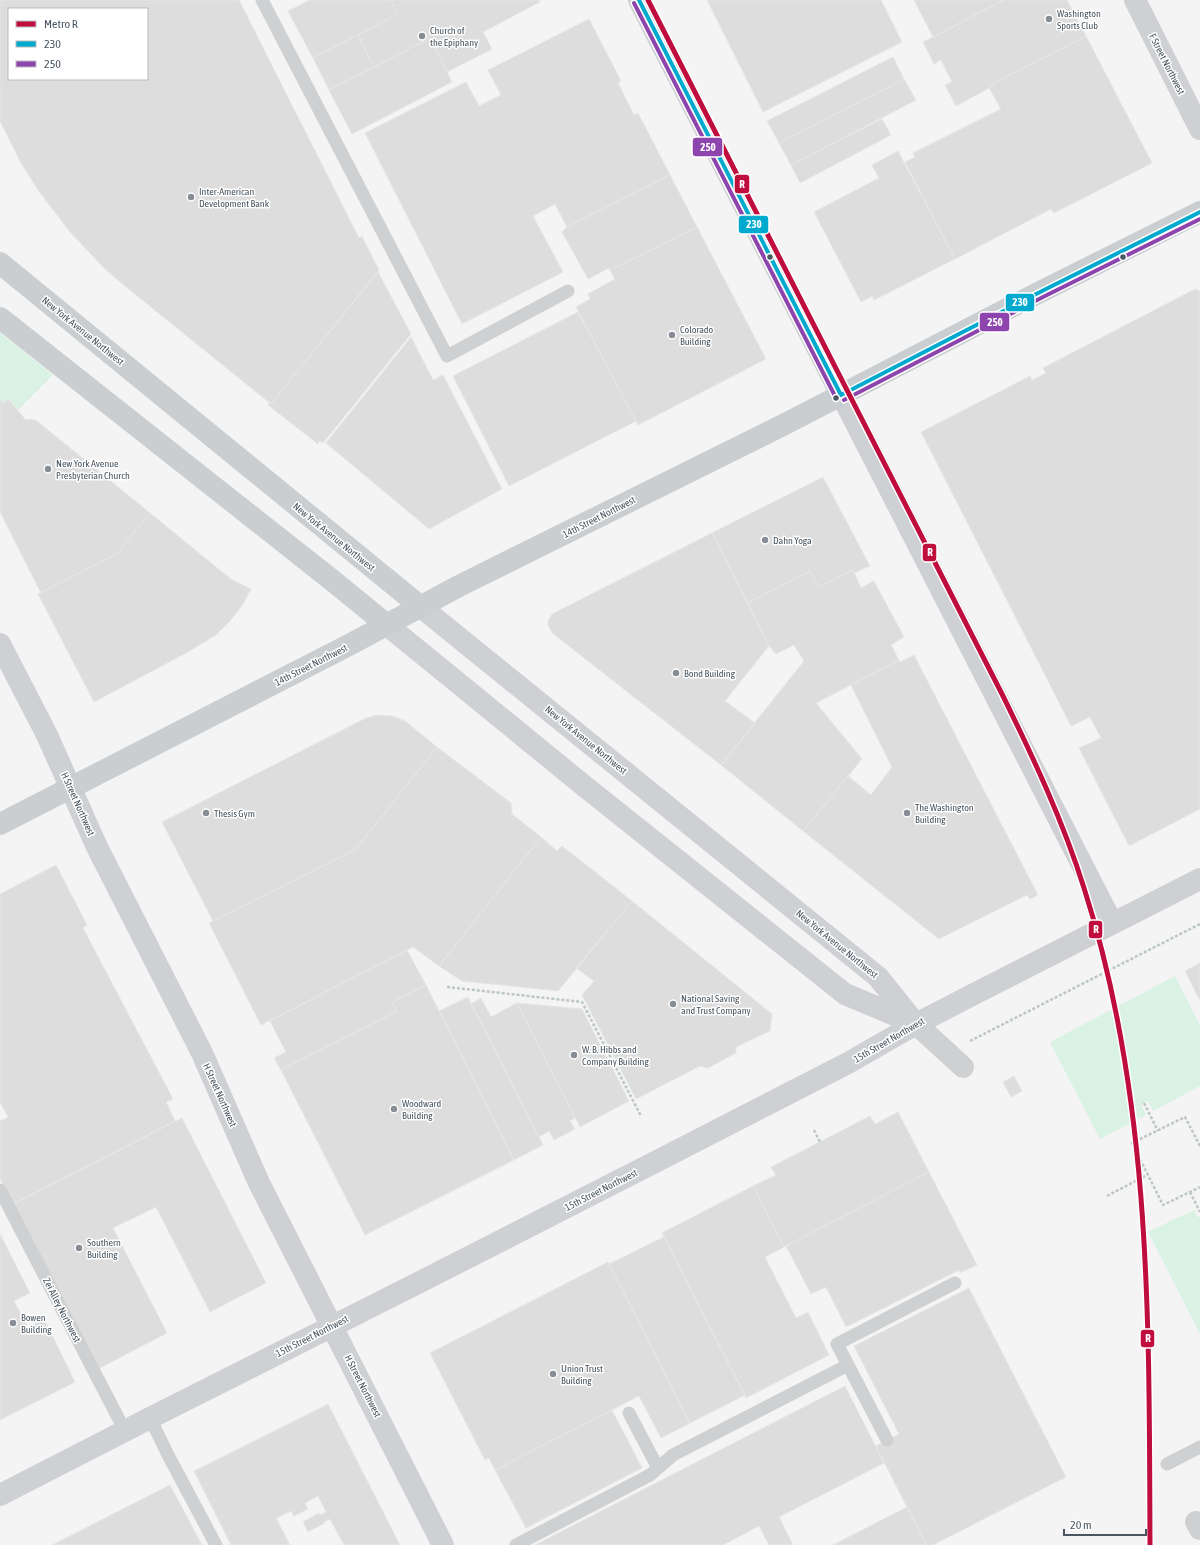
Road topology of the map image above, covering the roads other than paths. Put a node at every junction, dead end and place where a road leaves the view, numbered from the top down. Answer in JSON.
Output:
{"nodes":[{"id":1,"x":262,"y":0,"type":"edge"},
{"id":2,"x":639,"y":0,"type":"edge"},
{"id":3,"x":1135,"y":0,"type":"edge"},
{"id":4,"x":1200,"y":129,"type":"edge"},
{"id":5,"x":1200,"y":212,"type":"edge"},
{"id":6,"x":0,"y":263,"type":"edge"},
{"id":7,"x":568,"y":291,"type":"dead end"},
{"id":8,"x":0,"y":318,"type":"edge"},
{"id":9,"x":841,"y":395,"type":"junction"},
{"id":10,"x":421,"y":607,"type":"junction"},
{"id":11,"x":387,"y":625,"type":"junction"},
{"id":12,"x":0,"y":644,"type":"edge"},
{"id":13,"x":71,"y":789,"type":"junction"},
{"id":14,"x":0,"y":824,"type":"edge"},
{"id":15,"x":1200,"y":879,"type":"edge"},
{"id":16,"x":1112,"y":924,"type":"junction"},
{"id":17,"x":916,"y":1024,"type":"junction"},
{"id":18,"x":963,"y":1067,"type":"dead end"},
{"id":19,"x":0,"y":1190,"type":"edge"},
{"id":20,"x":955,"y":1283,"type":"dead end"},
{"id":21,"x":332,"y":1326,"type":"junction"},
{"id":22,"x":848,"y":1365,"type":"junction"},
{"id":23,"x":629,"y":1412,"type":"dead end"},
{"id":24,"x":150,"y":1418,"type":"junction"},
{"id":25,"x":125,"y":1431,"type":"junction"},
{"id":26,"x":887,"y":1440,"type":"dead end"},
{"id":27,"x":1200,"y":1447,"type":"edge"},
{"id":28,"x":1167,"y":1464,"type":"dead end"},
{"id":29,"x":658,"y":1468,"type":"junction"},
{"id":30,"x":0,"y":1495,"type":"edge"},
{"id":31,"x":216,"y":1545,"type":"edge"},
{"id":32,"x":444,"y":1545,"type":"edge"},
{"id":33,"x":516,"y":1545,"type":"edge"}],
"edges":[{"from":1,"to":7,"type":"lane"},
{"from":2,"to":9,"type":"main road"},
{"from":3,"to":4,"type":"main road","name":"F Street Northwest"},
{"from":5,"to":9,"type":"main road","name":"14th Street Northwest"},
{"from":6,"to":10,"type":"main road","name":"New York Avenue Northwest"},
{"from":8,"to":11,"type":"main road"},
{"from":9,"to":10,"type":"main road","name":"14th Street Northwest"},
{"from":9,"to":16,"type":"main road"},
{"from":10,"to":11,"type":"main road","name":"14th Street Northwest"},
{"from":10,"to":17,"type":"main road","name":"New York Avenue Northwest"},
{"from":11,"to":13,"type":"main road","name":"14th Street Northwest"},
{"from":11,"to":17,"type":"main road"},
{"from":12,"to":13,"type":"main road","name":"H Street Northwest"},
{"from":13,"to":14,"type":"main road","name":"14th Street Northwest"},
{"from":13,"to":21,"type":"main road","name":"H Street Northwest"},
{"from":15,"to":16,"type":"main road","name":"15th Street Northwest"},
{"from":16,"to":17,"type":"main road","name":"15th Street Northwest"},
{"from":17,"to":18,"type":"street"},
{"from":17,"to":21,"type":"main road","name":"15th Street Northwest"},
{"from":19,"to":25,"type":"lane","name":"Zei Alley Northwest"},
{"from":20,"to":22,"type":"lane"},
{"from":21,"to":24,"type":"main road","name":"15th Street Northwest"},
{"from":21,"to":32,"type":"main road","name":"H Street Northwest"},
{"from":22,"to":26,"type":"lane"},
{"from":22,"to":29,"type":"lane"},
{"from":23,"to":29,"type":"lane"},
{"from":24,"to":25,"type":"main road","name":"15th Street Northwest"},
{"from":24,"to":31,"type":"lane"},
{"from":25,"to":30,"type":"main road","name":"15th Street Northwest"},
{"from":27,"to":28,"type":"lane"},
{"from":29,"to":33,"type":"lane"}]}
